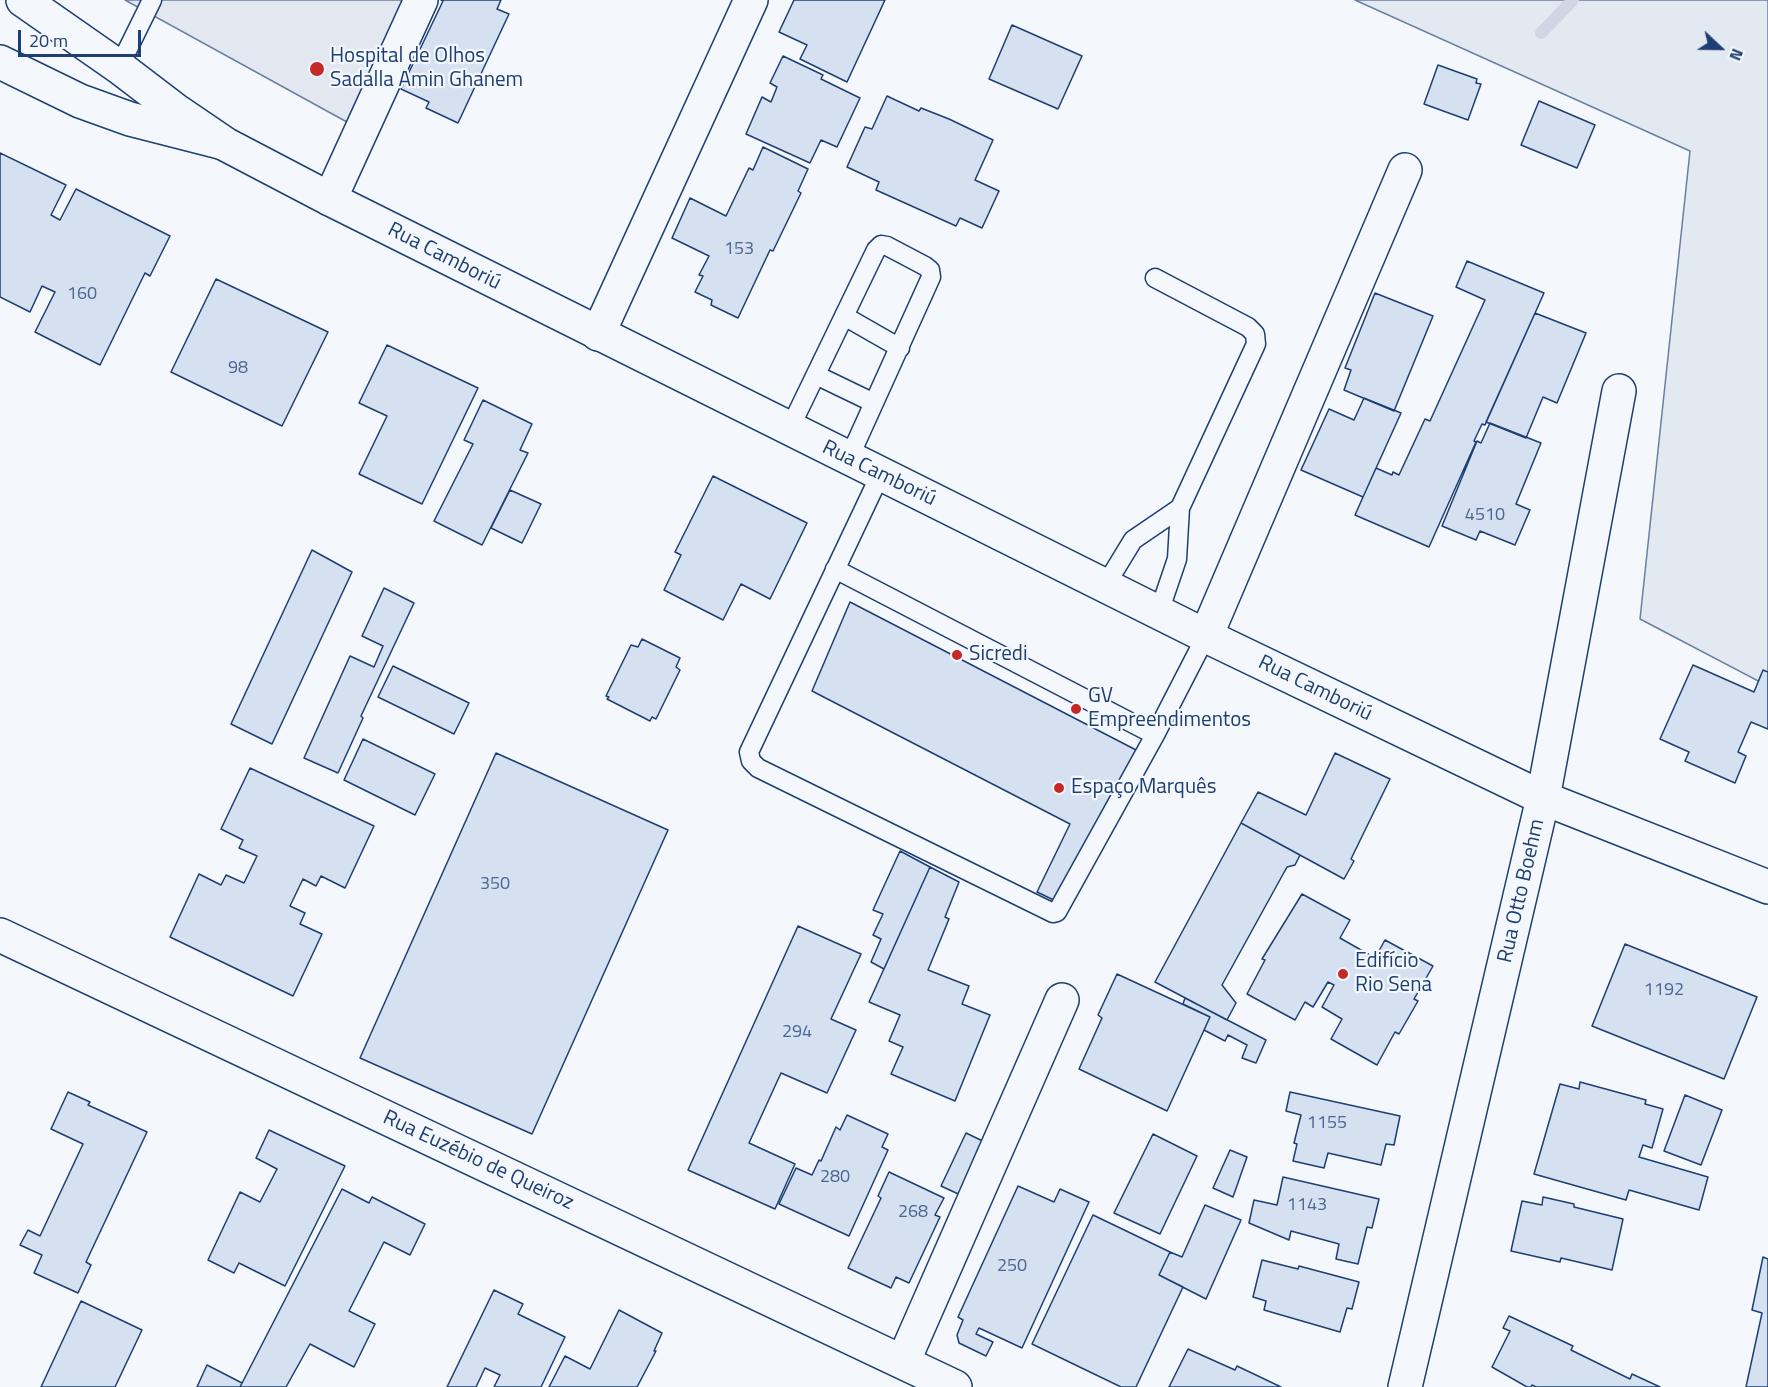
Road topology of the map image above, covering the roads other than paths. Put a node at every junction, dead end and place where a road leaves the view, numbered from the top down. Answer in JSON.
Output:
{"nodes":[{"id":1,"x":22,"y":0,"type":"edge"},
{"id":2,"x":152,"y":0,"type":"edge"},
{"id":3,"x":421,"y":0,"type":"edge"},
{"id":4,"x":751,"y":0,"type":"edge"},
{"id":5,"x":0,"y":62,"type":"edge"},
{"id":6,"x":119,"y":67,"type":"junction"},
{"id":7,"x":225,"y":144,"type":"junction"},
{"id":8,"x":1405,"y":170,"type":"dead end"},
{"id":9,"x":330,"y":199,"type":"junction"},
{"id":10,"x":1155,"y":278,"type":"dead end"},
{"id":11,"x":844,"y":316,"type":"junction"},
{"id":12,"x":598,"y":334,"type":"junction"},
{"id":13,"x":900,"y":348,"type":"junction"},
{"id":14,"x":816,"y":375,"type":"junction"},
{"id":15,"x":1619,"y":391,"type":"dead end"},
{"id":16,"x":874,"y":403,"type":"junction"},
{"id":17,"x":789,"y":430,"type":"junction"},
{"id":18,"x":849,"y":458,"type":"junction"},
{"id":19,"x":881,"y":473,"type":"junction"},
{"id":20,"x":1180,"y":508,"type":"junction"},
{"id":21,"x":835,"y":569,"type":"junction"},
{"id":22,"x":1105,"y":586,"type":"junction"},
{"id":23,"x":1159,"y":612,"type":"junction"},
{"id":24,"x":1206,"y":636,"type":"junction"},
{"id":25,"x":1155,"y":735,"type":"junction"},
{"id":26,"x":1544,"y":798,"type":"junction"},
{"id":27,"x":1768,"y":887,"type":"edge"},
{"id":28,"x":0,"y":935,"type":"edge"},
{"id":29,"x":1062,"y":1000,"type":"dead end"},
{"id":30,"x":903,"y":1362,"type":"junction"},
{"id":31,"x":955,"y":1387,"type":"edge"},
{"id":32,"x":1406,"y":1387,"type":"edge"}],
"edges":[{"from":1,"to":6,"type":"street","name":"Rua Camboriú"},
{"from":2,"to":6,"type":"lane"},
{"from":3,"to":9,"type":"street"},
{"from":4,"to":12,"type":"street"},
{"from":5,"to":7,"type":"street"},
{"from":6,"to":7,"type":"street","name":"Rua Camboriú"},
{"from":7,"to":9,"type":"street","name":"Rua Camboriú"},
{"from":8,"to":24,"type":"street"},
{"from":9,"to":12,"type":"street","name":"Rua Camboriú"},
{"from":10,"to":20,"type":"lane"},
{"from":11,"to":13,"type":"lane"},
{"from":11,"to":13,"type":"lane"},
{"from":11,"to":14,"type":"lane"},
{"from":12,"to":17,"type":"street","name":"Rua Camboriú"},
{"from":13,"to":16,"type":"lane"},
{"from":14,"to":16,"type":"lane"},
{"from":14,"to":17,"type":"lane"},
{"from":15,"to":26,"type":"street","name":"Rua Otto Boehm"},
{"from":16,"to":18,"type":"lane"},
{"from":17,"to":18,"type":"street","name":"Rua Camboriú"},
{"from":18,"to":19,"type":"street","name":"Rua Camboriú"},
{"from":19,"to":21,"type":"lane"},
{"from":19,"to":22,"type":"street","name":"Rua Camboriú"},
{"from":20,"to":22,"type":"lane"},
{"from":20,"to":23,"type":"lane"},
{"from":21,"to":25,"type":"lane"},
{"from":21,"to":25,"type":"lane"},
{"from":22,"to":23,"type":"street","name":"Rua Camboriú"},
{"from":23,"to":24,"type":"street","name":"Rua Camboriú"},
{"from":24,"to":25,"type":"lane"},
{"from":24,"to":26,"type":"street","name":"Rua Camboriú"},
{"from":26,"to":27,"type":"street","name":"Rua Camboriú"},
{"from":26,"to":32,"type":"street","name":"Rua Otto Boehm"},
{"from":28,"to":30,"type":"street","name":"Rua Euzébio de Queiroz"},
{"from":29,"to":30,"type":"street"},
{"from":30,"to":31,"type":"street","name":"Rua Euzébio de Queiroz"}]}
